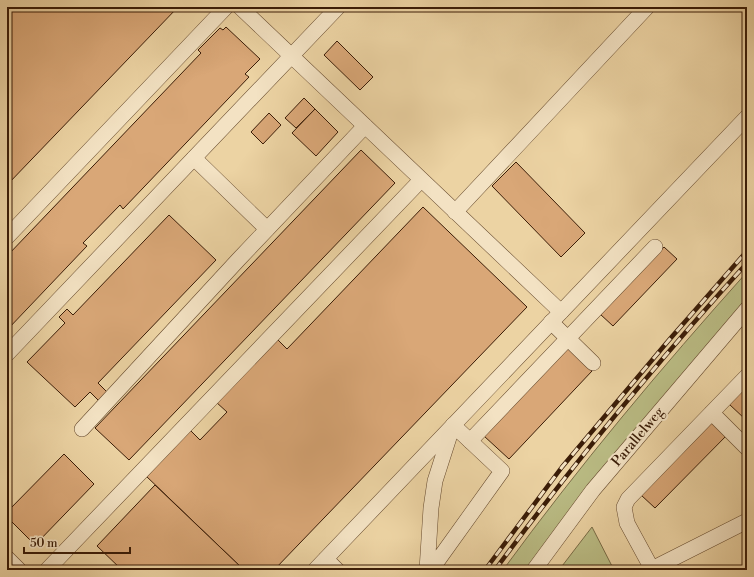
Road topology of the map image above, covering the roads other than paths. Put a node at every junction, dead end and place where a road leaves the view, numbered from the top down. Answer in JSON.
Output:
{"nodes":[{"id":1,"x":226,"y":7,"type":"edge"},
{"id":2,"x":240,"y":7,"type":"edge"},
{"id":3,"x":338,"y":7,"type":"edge"},
{"id":4,"x":647,"y":7,"type":"edge"},
{"id":5,"x":292,"y":56,"type":"junction"},
{"id":6,"x":747,"y":117,"type":"edge"},
{"id":7,"x":365,"y":126,"type":"junction"},
{"id":8,"x":194,"y":158,"type":"junction"},
{"id":9,"x":421,"y":180,"type":"junction"},
{"id":10,"x":455,"y":212,"type":"junction"},
{"id":11,"x":267,"y":229,"type":"junction"},
{"id":12,"x":7,"y":237,"type":"edge"},
{"id":13,"x":655,"y":247,"type":"dead end"},
{"id":14,"x":747,"y":309,"type":"edge"},
{"id":15,"x":556,"y":317,"type":"junction"},
{"id":16,"x":568,"y":339,"type":"junction"},
{"id":17,"x":7,"y":354,"type":"edge"},
{"id":18,"x":593,"y":364,"type":"dead end"},
{"id":19,"x":747,"y":376,"type":"edge"},
{"id":20,"x":712,"y":413,"type":"junction"},
{"id":21,"x":453,"y":425,"type":"junction"},
{"id":22,"x":82,"y":429,"type":"dead end"},
{"id":23,"x":470,"y":441,"type":"junction"},
{"id":24,"x":747,"y":448,"type":"edge"},
{"id":25,"x":747,"y":521,"type":"edge"},
{"id":26,"x":7,"y":558,"type":"edge"},
{"id":27,"x":320,"y":565,"type":"edge"},
{"id":28,"x":19,"y":570,"type":"edge"},
{"id":29,"x":47,"y":570,"type":"edge"},
{"id":30,"x":337,"y":570,"type":"edge"},
{"id":31,"x":427,"y":570,"type":"edge"},
{"id":32,"x":431,"y":570,"type":"edge"},
{"id":33,"x":534,"y":570,"type":"edge"}],
"edges":[{"from":1,"to":12,"type":"street"},
{"from":2,"to":5,"type":"street"},
{"from":3,"to":5,"type":"street"},
{"from":4,"to":10,"type":"street"},
{"from":5,"to":7,"type":"street"},
{"from":5,"to":8,"type":"street"},
{"from":6,"to":15,"type":"street"},
{"from":7,"to":9,"type":"street"},
{"from":7,"to":11,"type":"street"},
{"from":8,"to":11,"type":"street"},
{"from":8,"to":17,"type":"street"},
{"from":9,"to":10,"type":"street"},
{"from":9,"to":29,"type":"street"},
{"from":10,"to":15,"type":"street"},
{"from":11,"to":22,"type":"street"},
{"from":13,"to":16,"type":"street"},
{"from":14,"to":33,"type":"street","name":"Parallelweg"},
{"from":15,"to":16,"type":"street"},
{"from":15,"to":21,"type":"street"},
{"from":16,"to":18,"type":"street"},
{"from":16,"to":23,"type":"street"},
{"from":19,"to":20,"type":"street"},
{"from":20,"to":24,"type":"street"},
{"from":20,"to":25,"type":"street"},
{"from":21,"to":23,"type":"street"},
{"from":21,"to":27,"type":"street"},
{"from":21,"to":31,"type":"street"},
{"from":23,"to":32,"type":"street"},
{"from":26,"to":28,"type":"street"},
{"from":27,"to":30,"type":"street"}]}
